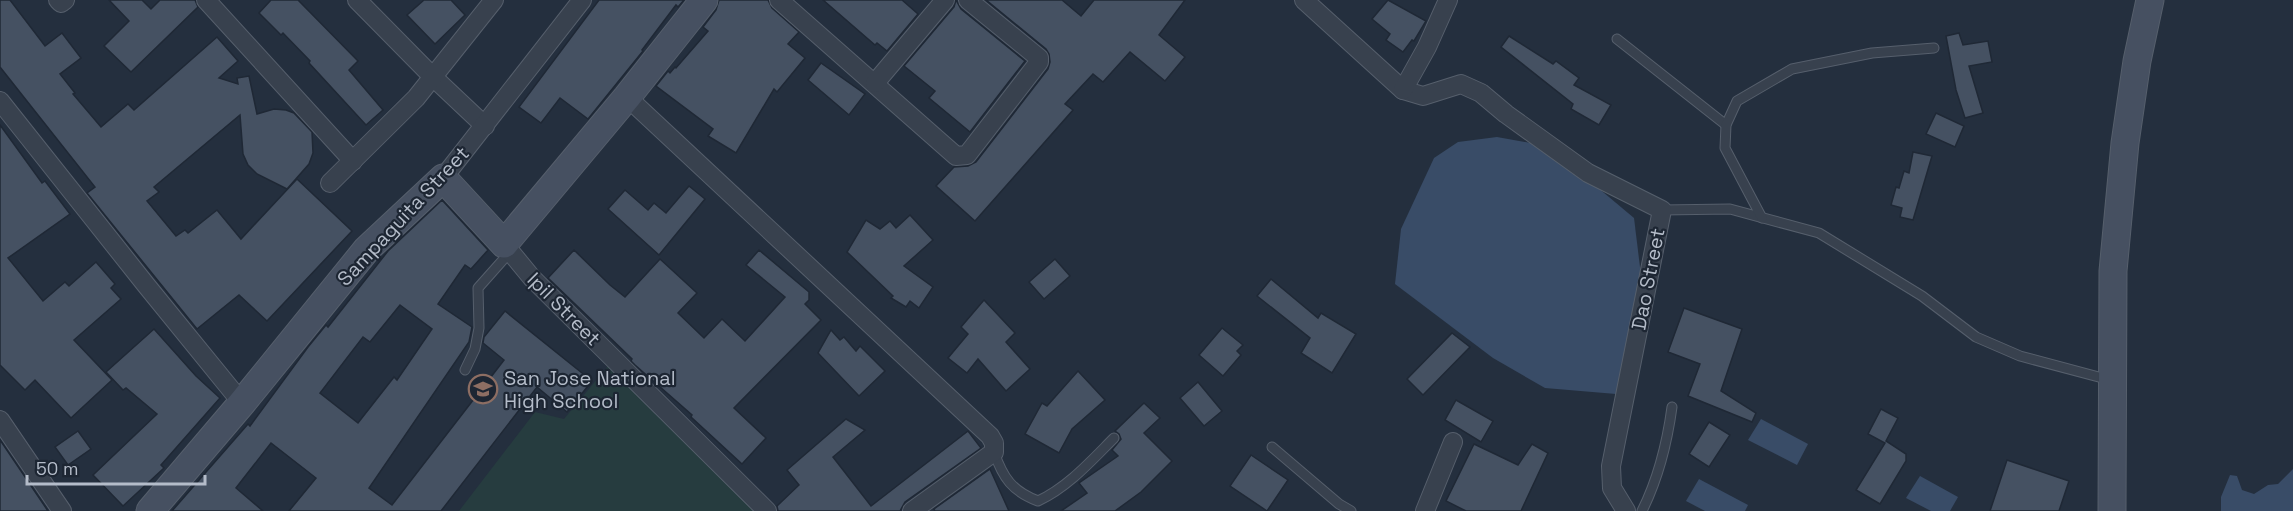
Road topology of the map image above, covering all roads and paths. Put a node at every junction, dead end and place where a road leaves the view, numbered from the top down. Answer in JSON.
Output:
{"nodes":[{"id":1,"x":58,"y":0,"type":"edge"},
{"id":2,"x":65,"y":0,"type":"edge"},
{"id":3,"x":206,"y":0,"type":"edge"},
{"id":4,"x":357,"y":0,"type":"edge"},
{"id":5,"x":494,"y":0,"type":"edge"},
{"id":6,"x":582,"y":0,"type":"edge"},
{"id":7,"x":704,"y":0,"type":"edge"},
{"id":8,"x":779,"y":0,"type":"edge"},
{"id":9,"x":945,"y":0,"type":"edge"},
{"id":10,"x":968,"y":0,"type":"edge"},
{"id":11,"x":1304,"y":0,"type":"edge"},
{"id":12,"x":1449,"y":0,"type":"edge"},
{"id":13,"x":2150,"y":0,"type":"edge"},
{"id":14,"x":1617,"y":39,"type":"dead end"},
{"id":15,"x":1934,"y":48,"type":"dead end"},
{"id":16,"x":433,"y":77,"type":"junction"},
{"id":17,"x":875,"y":82,"type":"junction"},
{"id":18,"x":1403,"y":90,"type":"junction"},
{"id":19,"x":627,"y":98,"type":"junction"},
{"id":20,"x":0,"y":101,"type":"edge"},
{"id":21,"x":1726,"y":125,"type":"junction"},
{"id":22,"x":486,"y":126,"type":"junction"},
{"id":23,"x":353,"y":161,"type":"junction"},
{"id":24,"x":443,"y":178,"type":"junction"},
{"id":25,"x":330,"y":183,"type":"dead end"},
{"id":26,"x":1662,"y":210,"type":"junction"},
{"id":27,"x":1762,"y":218,"type":"junction"},
{"id":28,"x":507,"y":248,"type":"junction"},
{"id":29,"x":465,"y":370,"type":"dead end"},
{"id":30,"x":2112,"y":381,"type":"junction"},
{"id":31,"x":242,"y":403,"type":"junction"},
{"id":32,"x":1672,"y":407,"type":"dead end"},
{"id":33,"x":1,"y":424,"type":"edge"},
{"id":34,"x":1114,"y":438,"type":"dead end"},
{"id":35,"x":1453,"y":442,"type":"dead end"},
{"id":36,"x":1272,"y":447,"type":"dead end"},
{"id":37,"x":994,"y":452,"type":"junction"},
{"id":38,"x":62,"y":511,"type":"edge"},
{"id":39,"x":150,"y":511,"type":"edge"},
{"id":40,"x":767,"y":511,"type":"edge"},
{"id":41,"x":912,"y":511,"type":"edge"},
{"id":42,"x":1351,"y":511,"type":"edge"},
{"id":43,"x":1425,"y":511,"type":"edge"},
{"id":44,"x":1626,"y":511,"type":"edge"},
{"id":45,"x":1642,"y":511,"type":"edge"},
{"id":46,"x":2112,"y":511,"type":"edge"}],
"edges":[{"from":1,"to":2,"type":"street"},
{"from":3,"to":23,"type":"street"},
{"from":4,"to":16,"type":"street"},
{"from":5,"to":16,"type":"street"},
{"from":6,"to":22,"type":"street","name":"Sampaguita Street"},
{"from":7,"to":19,"type":"street"},
{"from":8,"to":17,"type":"street"},
{"from":9,"to":17,"type":"street"},
{"from":10,"to":17,"type":"street"},
{"from":11,"to":18,"type":"street"},
{"from":12,"to":18,"type":"street"},
{"from":13,"to":30,"type":"street"},
{"from":14,"to":21,"type":"lane"},
{"from":15,"to":21,"type":"lane"},
{"from":16,"to":22,"type":"street"},
{"from":16,"to":23,"type":"street"},
{"from":18,"to":26,"type":"street","name":"Dao Street"},
{"from":19,"to":28,"type":"street"},
{"from":19,"to":37,"type":"street"},
{"from":20,"to":31,"type":"street"},
{"from":21,"to":27,"type":"lane"},
{"from":22,"to":24,"type":"street","name":"Sampaguita Street"},
{"from":23,"to":25,"type":"street"},
{"from":24,"to":28,"type":"street","name":"Ipil Street"},
{"from":24,"to":31,"type":"street","name":"Sampaguita Street"},
{"from":26,"to":27,"type":"lane"},
{"from":26,"to":44,"type":"street","name":"Dao Street"},
{"from":27,"to":30,"type":"lane"},
{"from":28,"to":29,"type":"lane"},
{"from":28,"to":40,"type":"street","name":"Ipil Street"},
{"from":30,"to":46,"type":"street"},
{"from":31,"to":39,"type":"street","name":"Sampaguita Street"},
{"from":32,"to":45,"type":"lane"},
{"from":33,"to":38,"type":"street"},
{"from":34,"to":37,"type":"lane"},
{"from":35,"to":43,"type":"street"},
{"from":36,"to":42,"type":"lane"},
{"from":37,"to":41,"type":"street"}]}
